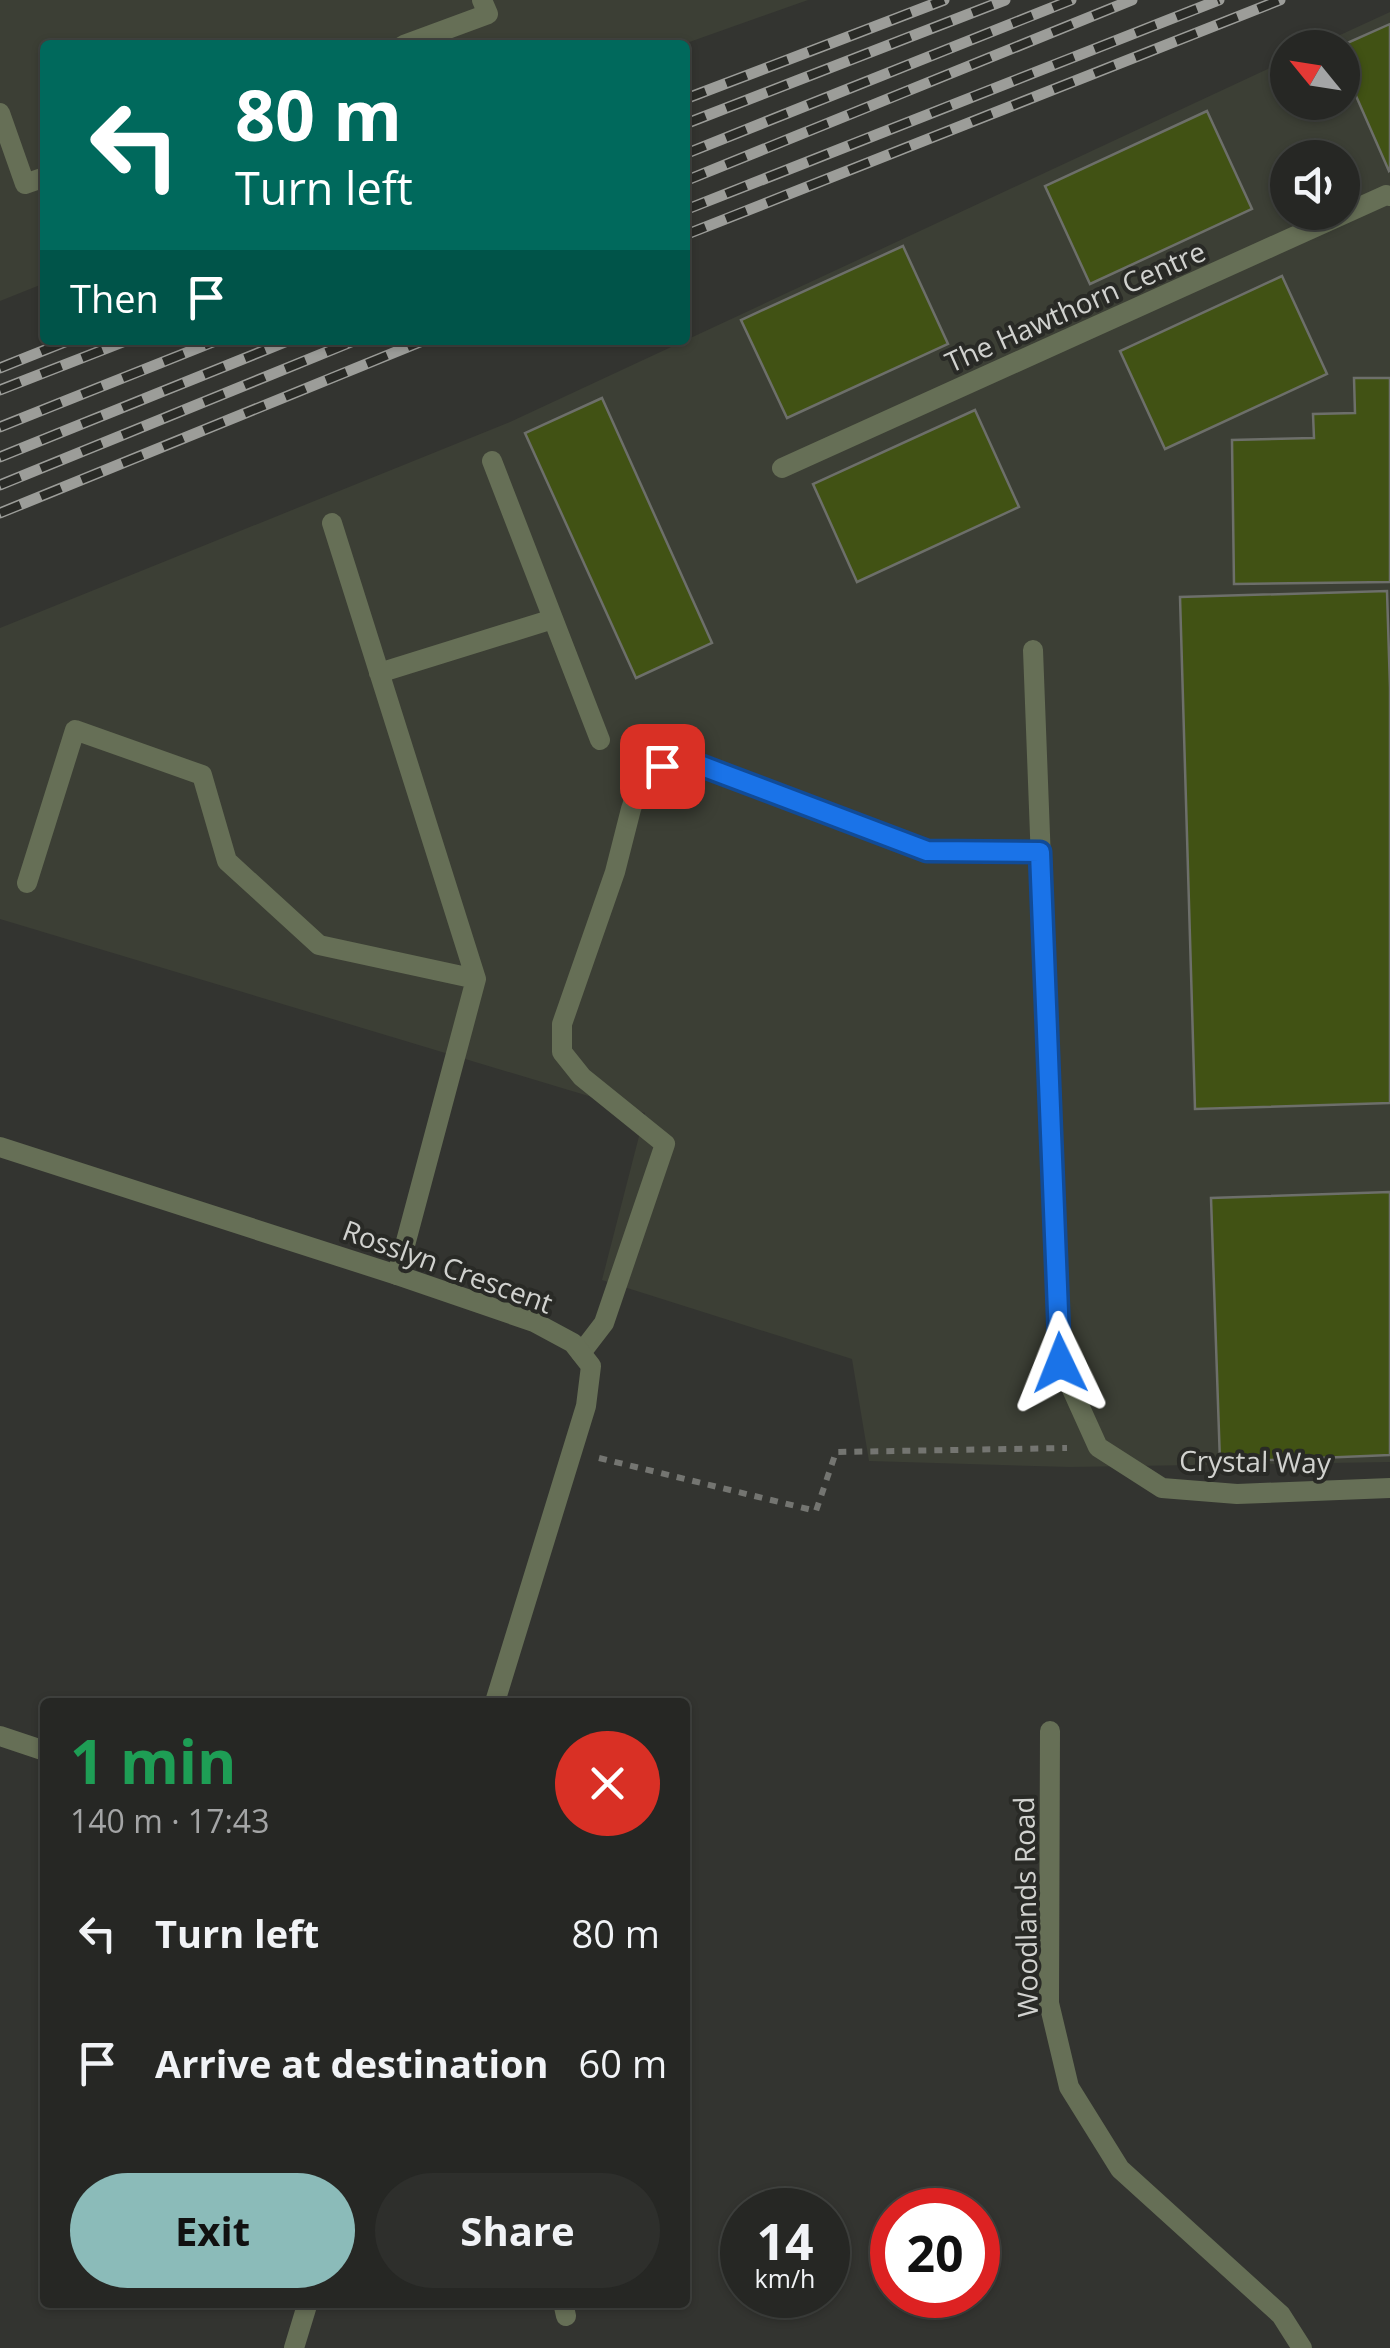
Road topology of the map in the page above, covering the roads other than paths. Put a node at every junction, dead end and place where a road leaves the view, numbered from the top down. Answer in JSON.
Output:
{"nodes":[{"id":1,"x":482,"y":0,"type":"edge"},
{"id":2,"x":418,"y":40,"type":"edge"},
{"id":3,"x":0,"y":113,"type":"edge"},
{"id":4,"x":40,"y":178,"type":"edge"},
{"id":5,"x":1390,"y":196,"type":"edge"},
{"id":6,"x":492,"y":461,"type":"dead end"},
{"id":7,"x":782,"y":468,"type":"dead end"},
{"id":8,"x":332,"y":523,"type":"dead end"},
{"id":9,"x":552,"y":619,"type":"junction"},
{"id":10,"x":1033,"y":650,"type":"dead end"},
{"id":11,"x":379,"y":674,"type":"junction"},
{"id":12,"x":600,"y":740,"type":"dead end"},
{"id":13,"x":1040,"y":852,"type":"junction"},
{"id":14,"x":27,"y":883,"type":"dead end"},
{"id":15,"x":476,"y":979,"type":"junction"},
{"id":16,"x":0,"y":1147,"type":"edge"},
{"id":17,"x":397,"y":1274,"type":"junction"},
{"id":18,"x":581,"y":1353,"type":"junction"},
{"id":19,"x":1390,"y":1488,"type":"edge"},
{"id":20,"x":496,"y":1698,"type":"edge"},
{"id":21,"x":1050,"y":1730,"type":"dead end"},
{"id":22,"x":0,"y":1736,"type":"edge"},
{"id":23,"x":40,"y":1749,"type":"edge"},
{"id":24,"x":306,"y":2308,"type":"edge"},
{"id":25,"x":294,"y":2348,"type":"edge"},
{"id":26,"x":1302,"y":2348,"type":"edge"}],
"edges":[{"from":1,"to":2,"type":"street"},
{"from":3,"to":4,"type":"street"},
{"from":5,"to":7,"type":"street","name":"The Hawthorn Centre"},
{"from":6,"to":9,"type":"street"},
{"from":8,"to":11,"type":"street"},
{"from":9,"to":11,"type":"street"},
{"from":9,"to":12,"type":"street"},
{"from":10,"to":13,"type":"street"},
{"from":11,"to":15,"type":"street"},
{"from":13,"to":18,"type":"street"},
{"from":13,"to":19,"type":"street","name":"Crystal Way"},
{"from":14,"to":15,"type":"street"},
{"from":15,"to":17,"type":"street"},
{"from":16,"to":17,"type":"street","name":"Rosslyn Crescent"},
{"from":17,"to":18,"type":"street","name":"Rosslyn Crescent"},
{"from":18,"to":20,"type":"street"},
{"from":21,"to":26,"type":"street","name":"Woodlands Road"},
{"from":22,"to":23,"type":"street"},
{"from":24,"to":25,"type":"street"}]}
